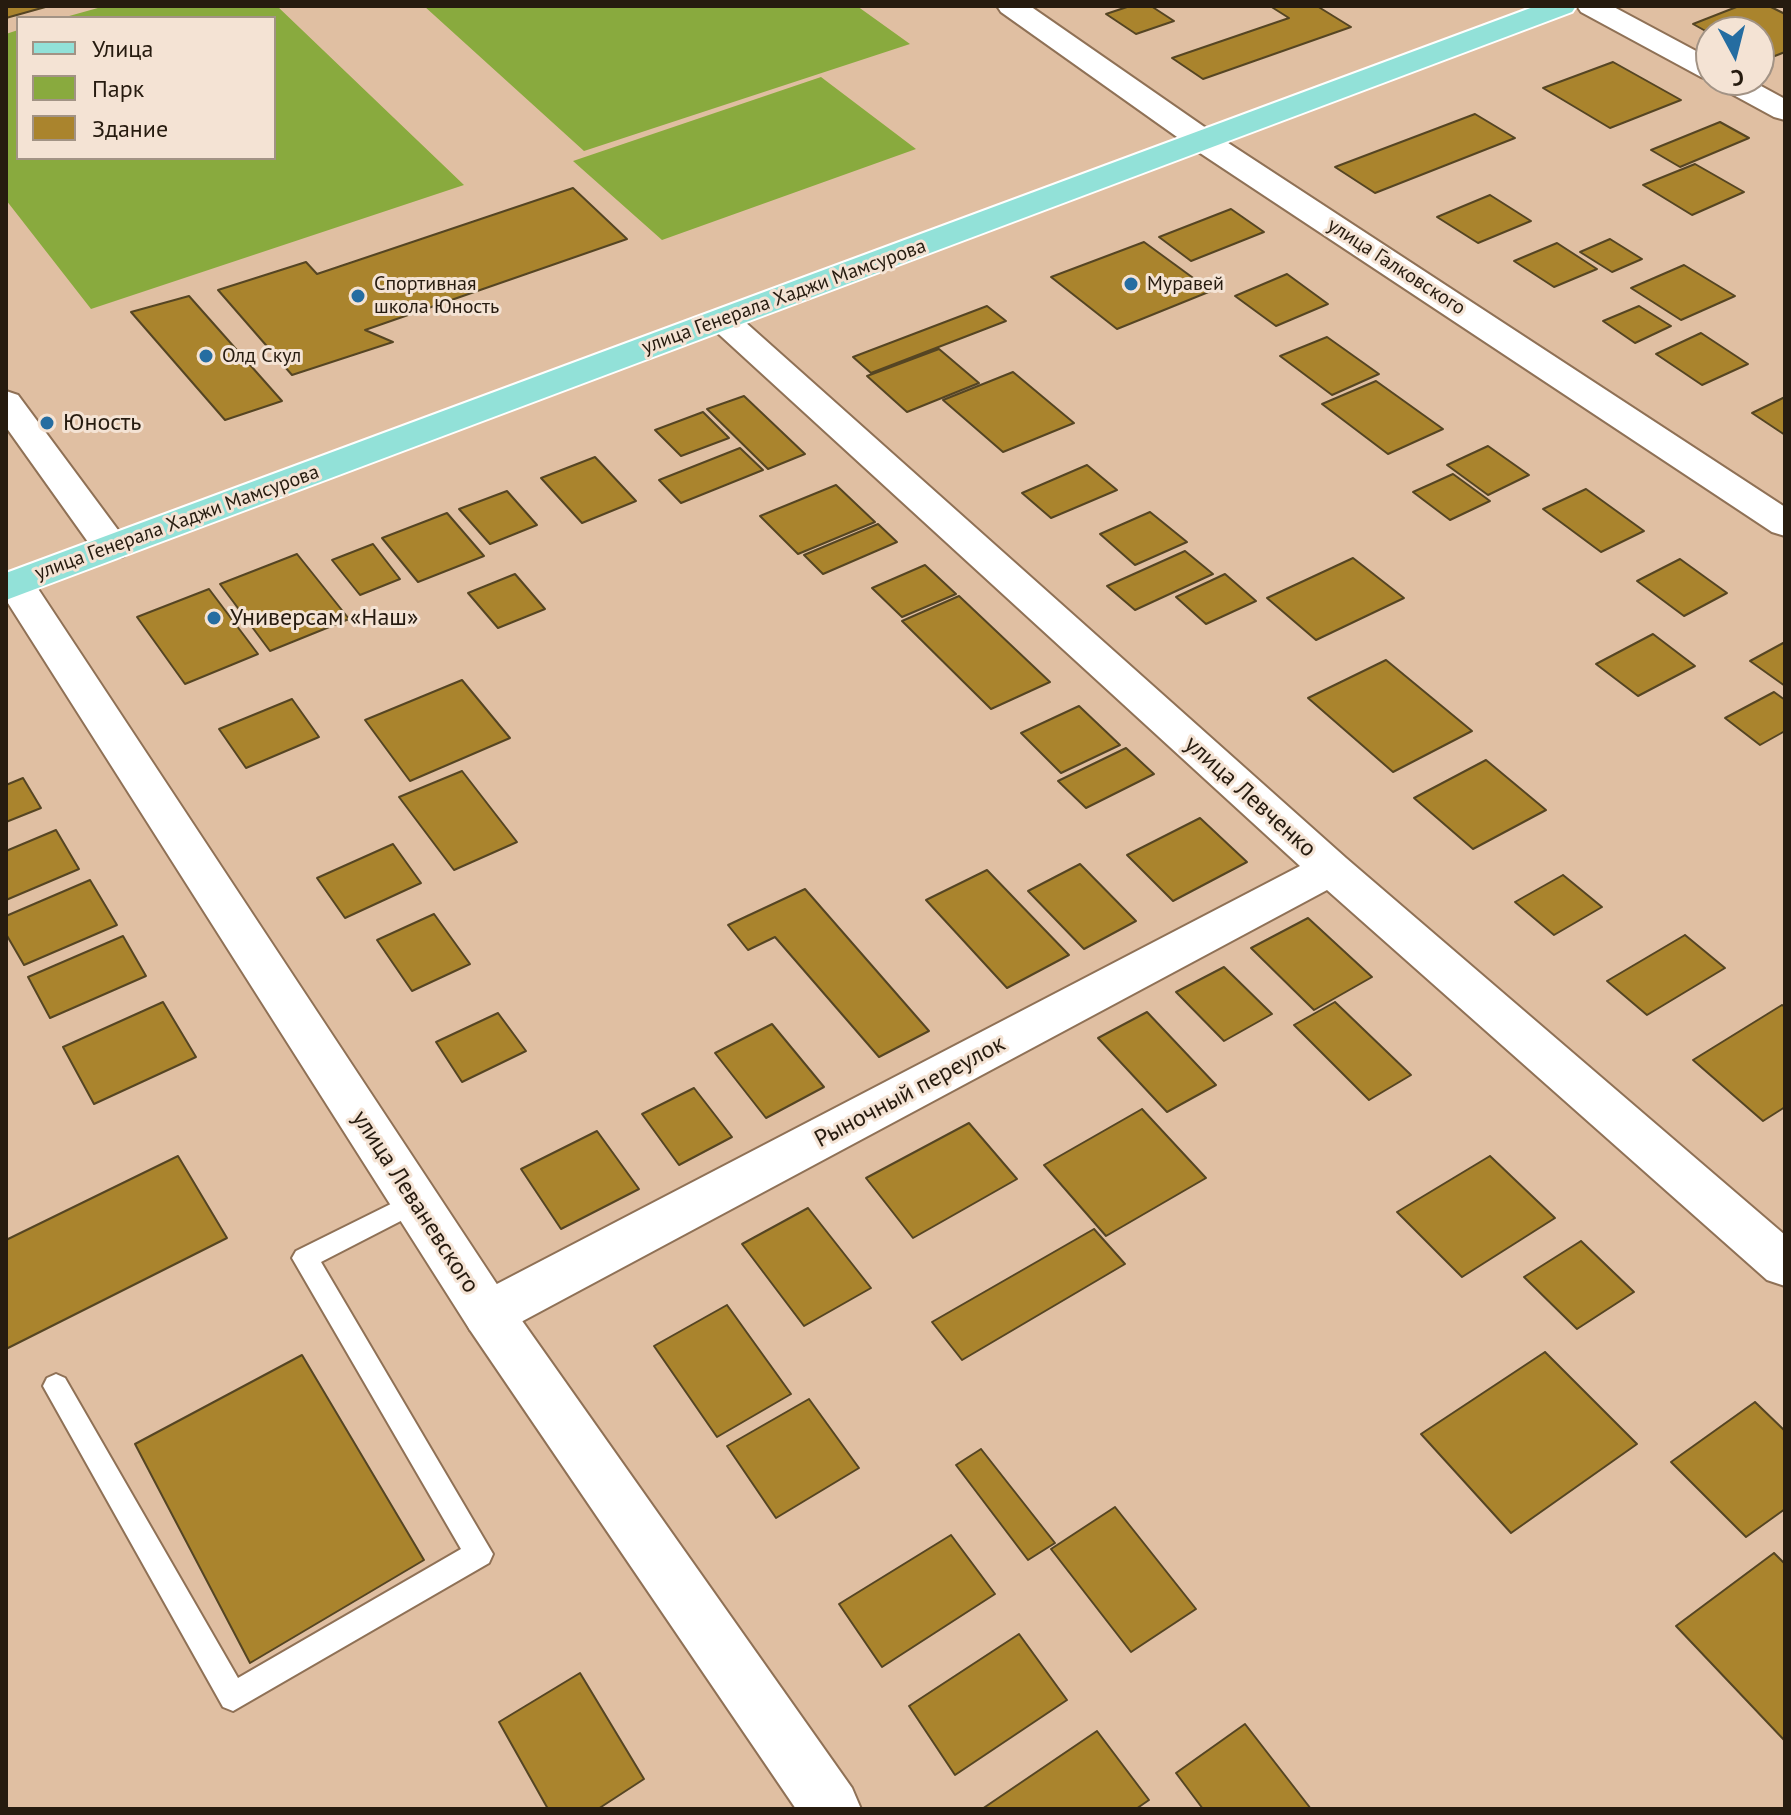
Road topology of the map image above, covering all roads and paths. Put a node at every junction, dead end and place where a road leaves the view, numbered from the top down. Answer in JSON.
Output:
{"nodes":[{"id":1,"x":1011,"y":6,"type":"edge"},
{"id":2,"x":1562,"y":6,"type":"edge"},
{"id":3,"x":1591,"y":6,"type":"edge"},
{"id":4,"x":1695,"y":62,"type":"edge"},
{"id":5,"x":1757,"y":96,"type":"edge"},
{"id":6,"x":1785,"y":111,"type":"edge"},
{"id":7,"x":1205,"y":142,"type":"junction"},
{"id":8,"x":723,"y":320,"type":"junction"},
{"id":9,"x":6,"y":402,"type":"edge"},
{"id":10,"x":1785,"y":524,"type":"edge"},
{"id":11,"x":111,"y":547,"type":"junction"},
{"id":12,"x":10,"y":585,"type":"edge"},
{"id":13,"x":1331,"y":869,"type":"junction"},
{"id":14,"x":415,"y":1202,"type":"junction"},
{"id":15,"x":1785,"y":1265,"type":"edge"},
{"id":16,"x":488,"y":1314,"type":"junction"},
{"id":17,"x":56,"y":1386,"type":"dead end"},
{"id":18,"x":831,"y":1809,"type":"edge"}],
"edges":[{"from":1,"to":7,"type":"street","name":"улица Галковского"},
{"from":2,"to":7,"type":"main road","name":"улица Генерала Хаджи Мамсурова"},
{"from":3,"to":4,"type":"street"},
{"from":5,"to":6,"type":"street"},
{"from":7,"to":8,"type":"main road","name":"улица Генерала Хаджи Мамсурова"},
{"from":7,"to":10,"type":"street","name":"улица Галковского"},
{"from":8,"to":11,"type":"main road","name":"улица Генерала Хаджи Мамсурова"},
{"from":8,"to":13,"type":"street","name":"улица Левченко"},
{"from":9,"to":11,"type":"street"},
{"from":11,"to":12,"type":"main road","name":"улица Генерала Хаджи Мамсурова"},
{"from":12,"to":14,"type":"street","name":"улица Леваневского"},
{"from":13,"to":15,"type":"street","name":"улица Левченко"},
{"from":13,"to":16,"type":"street","name":"Рыночный переулок"},
{"from":14,"to":16,"type":"street","name":"улица Леваневского"},
{"from":14,"to":17,"type":"lane"},
{"from":16,"to":18,"type":"street","name":"улица Леваневского"}]}
